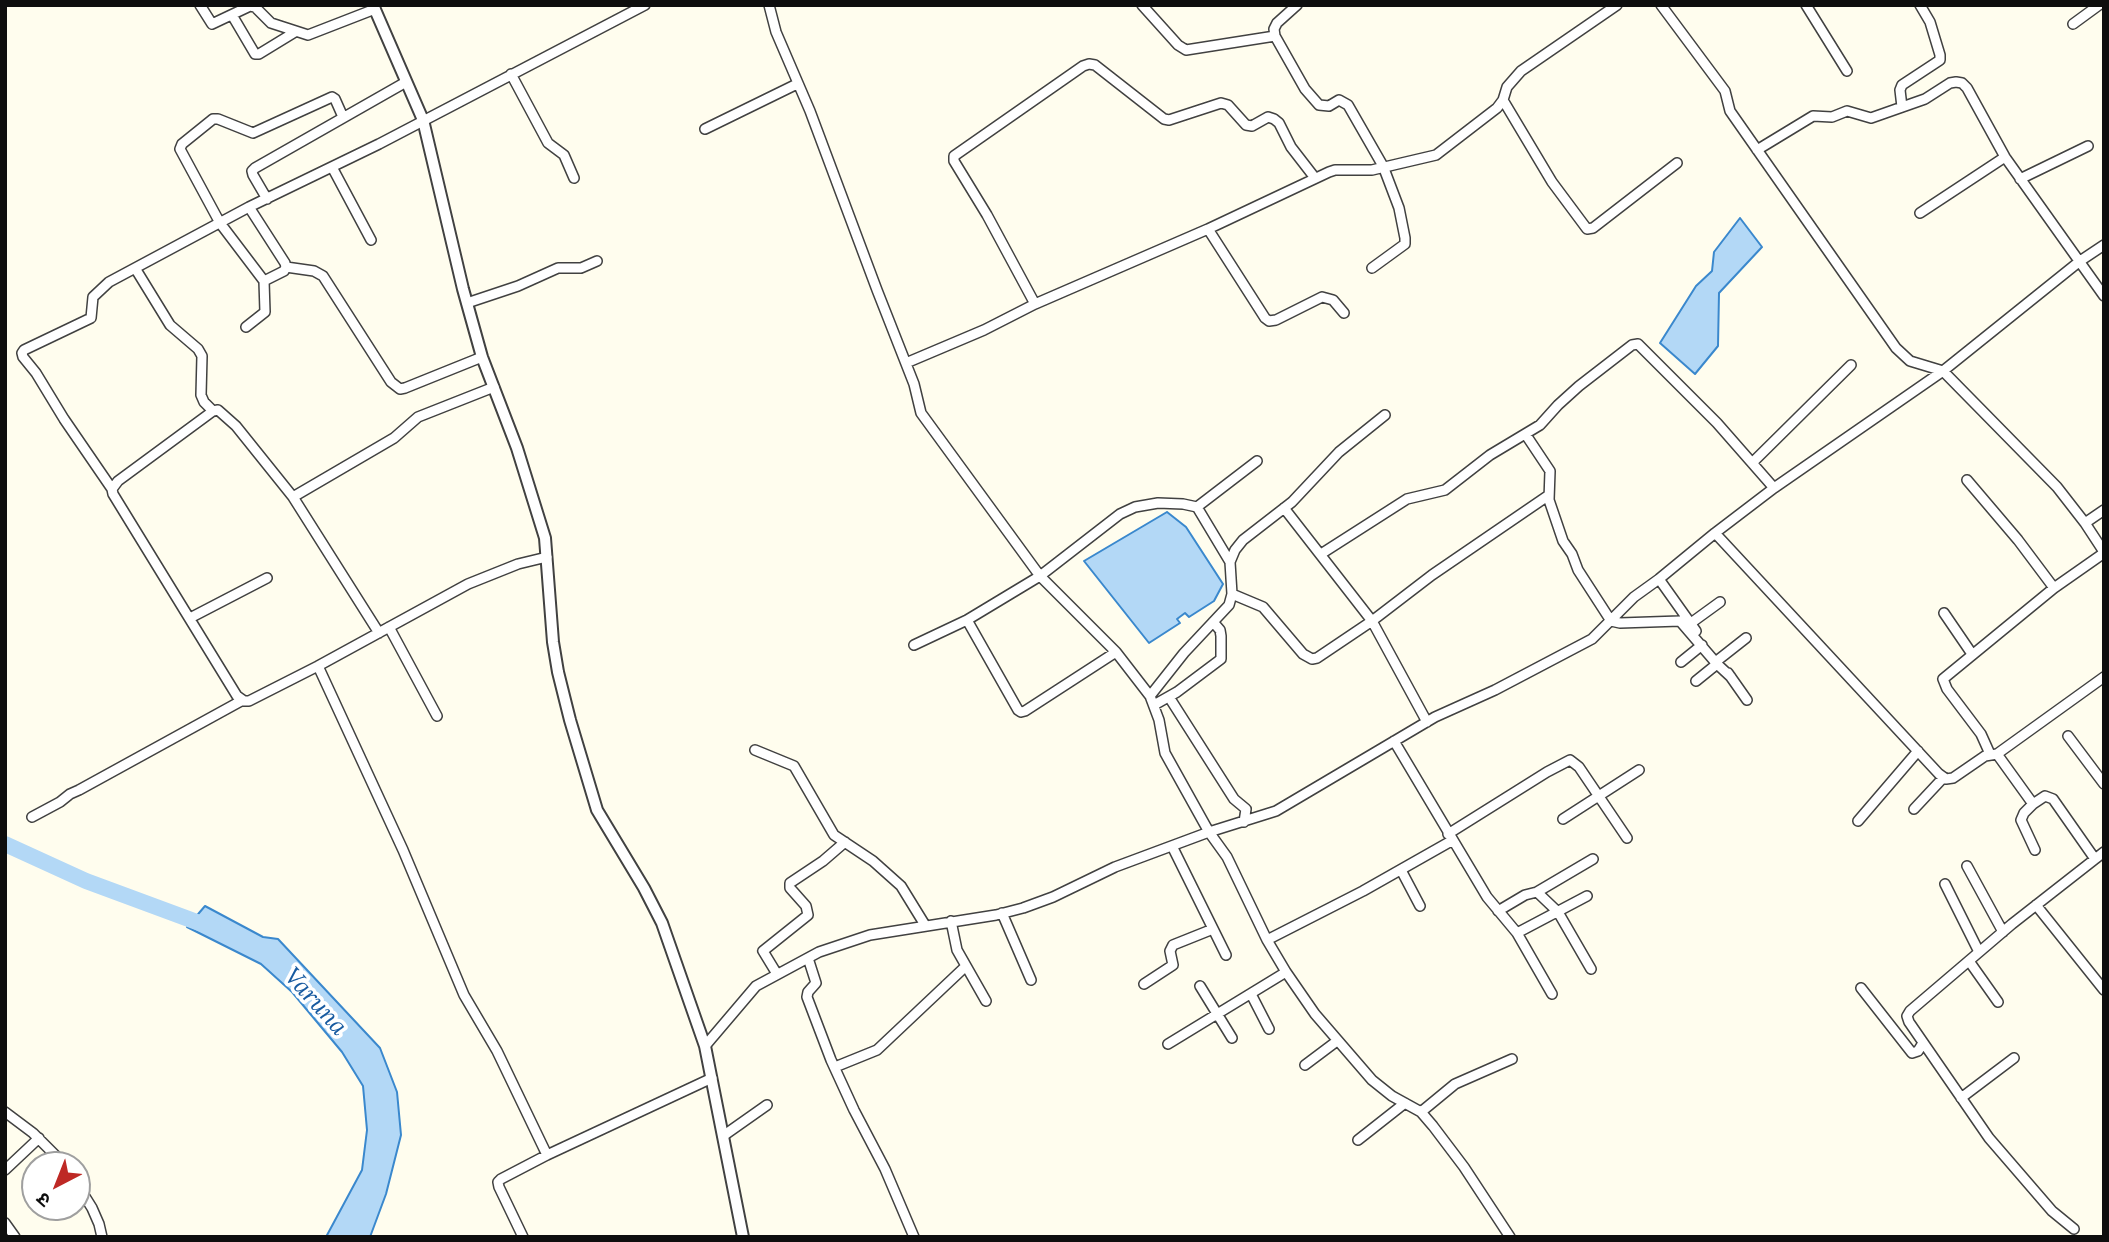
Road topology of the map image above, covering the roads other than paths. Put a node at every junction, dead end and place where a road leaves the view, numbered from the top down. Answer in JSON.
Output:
{"nodes":[{"id":1,"x":200,"y":5,"type":"edge"},
{"id":2,"x":769,"y":5,"type":"edge"},
{"id":3,"x":1142,"y":5,"type":"edge"},
{"id":4,"x":1297,"y":5,"type":"edge"},
{"id":5,"x":1617,"y":5,"type":"edge"},
{"id":6,"x":1661,"y":5,"type":"edge"},
{"id":7,"x":1806,"y":5,"type":"edge"},
{"id":8,"x":1920,"y":5,"type":"edge"},
{"id":9,"x":2099,"y":5,"type":"edge"},
{"id":10,"x":256,"y":6,"type":"edge"},
{"id":11,"x":644,"y":6,"type":"edge"},
{"id":12,"x":374,"y":7,"type":"edge"},
{"id":13,"x":232,"y":15,"type":"junction"},
{"id":14,"x":2073,"y":24,"type":"dead end"},
{"id":15,"x":295,"y":32,"type":"junction"},
{"id":16,"x":1275,"y":36,"type":"junction"},
{"id":17,"x":1847,"y":71,"type":"dead end"},
{"id":18,"x":511,"y":75,"type":"junction"},
{"id":19,"x":406,"y":82,"type":"junction"},
{"id":20,"x":797,"y":84,"type":"junction"},
{"id":21,"x":1503,"y":100,"type":"junction"},
{"id":22,"x":1902,"y":107,"type":"junction"},
{"id":23,"x":343,"y":117,"type":"junction"},
{"id":24,"x":422,"y":120,"type":"junction"},
{"id":25,"x":705,"y":129,"type":"dead end"},
{"id":26,"x":2088,"y":146,"type":"dead end"},
{"id":27,"x":1757,"y":150,"type":"junction"},
{"id":28,"x":2005,"y":157,"type":"junction"},
{"id":29,"x":1677,"y":163,"type":"dead end"},
{"id":30,"x":1383,"y":166,"type":"junction"},
{"id":31,"x":332,"y":167,"type":"junction"},
{"id":32,"x":574,"y":178,"type":"dead end"},
{"id":33,"x":1315,"y":178,"type":"junction"},
{"id":34,"x":2021,"y":179,"type":"junction"},
{"id":35,"x":267,"y":199,"type":"junction"},
{"id":36,"x":249,"y":207,"type":"junction"},
{"id":37,"x":1920,"y":213,"type":"dead end"},
{"id":38,"x":220,"y":223,"type":"junction"},
{"id":39,"x":1208,"y":229,"type":"junction"},
{"id":40,"x":372,"y":240,"type":"dead end"},
{"id":41,"x":2104,"y":245,"type":"edge"},
{"id":42,"x":597,"y":261,"type":"dead end"},
{"id":43,"x":2080,"y":261,"type":"junction"},
{"id":44,"x":286,"y":267,"type":"junction"},
{"id":45,"x":135,"y":268,"type":"junction"},
{"id":46,"x":1372,"y":268,"type":"dead end"},
{"id":47,"x":264,"y":281,"type":"junction"},
{"id":48,"x":2104,"y":296,"type":"edge"},
{"id":49,"x":467,"y":303,"type":"junction"},
{"id":50,"x":1035,"y":304,"type":"junction"},
{"id":51,"x":1344,"y":313,"type":"dead end"},
{"id":52,"x":246,"y":327,"type":"dead end"},
{"id":53,"x":482,"y":357,"type":"junction"},
{"id":54,"x":906,"y":363,"type":"junction"},
{"id":55,"x":1851,"y":365,"type":"dead end"},
{"id":56,"x":1943,"y":371,"type":"junction"},
{"id":57,"x":494,"y":387,"type":"junction"},
{"id":58,"x":213,"y":411,"type":"junction"},
{"id":59,"x":1385,"y":415,"type":"dead end"},
{"id":60,"x":1526,"y":435,"type":"junction"},
{"id":61,"x":1257,"y":461,"type":"dead end"},
{"id":62,"x":1752,"y":463,"type":"junction"},
{"id":63,"x":1967,"y":480,"type":"dead end"},
{"id":64,"x":1773,"y":488,"type":"junction"},
{"id":65,"x":112,"y":489,"type":"junction"},
{"id":66,"x":1549,"y":495,"type":"junction"},
{"id":67,"x":293,"y":497,"type":"junction"},
{"id":68,"x":1197,"y":507,"type":"junction"},
{"id":69,"x":1284,"y":508,"type":"junction"},
{"id":70,"x":2104,"y":510,"type":"edge"},
{"id":71,"x":2085,"y":523,"type":"junction"},
{"id":72,"x":1715,"y":533,"type":"junction"},
{"id":73,"x":2104,"y":552,"type":"edge"},
{"id":74,"x":1321,"y":554,"type":"junction"},
{"id":75,"x":547,"y":557,"type":"junction"},
{"id":76,"x":1230,"y":562,"type":"junction"},
{"id":77,"x":1040,"y":576,"type":"junction"},
{"id":78,"x":267,"y":578,"type":"dead end"},
{"id":79,"x":1659,"y":579,"type":"junction"},
{"id":80,"x":2054,"y":588,"type":"junction"},
{"id":81,"x":1232,"y":594,"type":"junction"},
{"id":82,"x":1720,"y":602,"type":"dead end"},
{"id":83,"x":1944,"y":613,"type":"dead end"},
{"id":84,"x":190,"y":618,"type":"junction"},
{"id":85,"x":967,"y":620,"type":"junction"},
{"id":86,"x":1372,"y":621,"type":"junction"},
{"id":87,"x":1611,"y":621,"type":"junction"},
{"id":88,"x":1213,"y":622,"type":"junction"},
{"id":89,"x":1691,"y":623,"type":"junction"},
{"id":90,"x":389,"y":627,"type":"junction"},
{"id":91,"x":379,"y":633,"type":"junction"},
{"id":92,"x":1746,"y":638,"type":"dead end"},
{"id":93,"x":914,"y":645,"type":"dead end"},
{"id":94,"x":1702,"y":645,"type":"junction"},
{"id":95,"x":1116,"y":652,"type":"junction"},
{"id":96,"x":1972,"y":654,"type":"junction"},
{"id":97,"x":1681,"y":662,"type":"dead end"},
{"id":98,"x":1717,"y":662,"type":"junction"},
{"id":99,"x":318,"y":666,"type":"junction"},
{"id":100,"x":2104,"y":677,"type":"edge"},
{"id":101,"x":1696,"y":681,"type":"dead end"},
{"id":102,"x":1150,"y":696,"type":"junction"},
{"id":103,"x":1169,"y":697,"type":"junction"},
{"id":104,"x":1747,"y":700,"type":"dead end"},
{"id":105,"x":244,"y":702,"type":"junction"},
{"id":106,"x":1154,"y":705,"type":"junction"},
{"id":107,"x":437,"y":716,"type":"dead end"},
{"id":108,"x":1427,"y":722,"type":"junction"},
{"id":109,"x":2068,"y":736,"type":"dead end"},
{"id":110,"x":1394,"y":741,"type":"junction"},
{"id":111,"x":755,"y":750,"type":"dead end"},
{"id":112,"x":1917,"y":751,"type":"junction"},
{"id":113,"x":1993,"y":754,"type":"junction"},
{"id":114,"x":1639,"y":770,"type":"dead end"},
{"id":115,"x":1943,"y":778,"type":"junction"},
{"id":116,"x":2104,"y":784,"type":"edge"},
{"id":117,"x":1600,"y":797,"type":"junction"},
{"id":118,"x":2033,"y":804,"type":"junction"},
{"id":119,"x":1914,"y":809,"type":"dead end"},
{"id":120,"x":32,"y":817,"type":"dead end"},
{"id":121,"x":1563,"y":820,"type":"dead end"},
{"id":122,"x":1244,"y":821,"type":"junction"},
{"id":123,"x":1858,"y":821,"type":"dead end"},
{"id":124,"x":1209,"y":832,"type":"junction"},
{"id":125,"x":1451,"y":837,"type":"junction"},
{"id":126,"x":1627,"y":838,"type":"dead end"},
{"id":127,"x":845,"y":842,"type":"junction"},
{"id":128,"x":1172,"y":846,"type":"junction"},
{"id":129,"x":2035,"y":850,"type":"dead end"},
{"id":130,"x":2104,"y":852,"type":"edge"},
{"id":131,"x":1593,"y":859,"type":"dead end"},
{"id":132,"x":2095,"y":859,"type":"junction"},
{"id":133,"x":1967,"y":866,"type":"dead end"},
{"id":134,"x":1401,"y":870,"type":"junction"},
{"id":135,"x":1945,"y":884,"type":"dead end"},
{"id":136,"x":1537,"y":892,"type":"junction"},
{"id":137,"x":1587,"y":896,"type":"dead end"},
{"id":138,"x":2036,"y":905,"type":"junction"},
{"id":139,"x":1420,"y":906,"type":"dead end"},
{"id":140,"x":1498,"y":911,"type":"junction"},
{"id":141,"x":1558,"y":912,"type":"junction"},
{"id":142,"x":1002,"y":913,"type":"junction"},
{"id":143,"x":951,"y":921,"type":"junction"},
{"id":144,"x":925,"y":925,"type":"junction"},
{"id":145,"x":1213,"y":929,"type":"junction"},
{"id":146,"x":2003,"y":932,"type":"junction"},
{"id":147,"x":1517,"y":933,"type":"junction"},
{"id":148,"x":1267,"y":940,"type":"junction"},
{"id":149,"x":1979,"y":952,"type":"junction"},
{"id":150,"x":1226,"y":955,"type":"dead end"},
{"id":151,"x":808,"y":958,"type":"junction"},
{"id":152,"x":1969,"y":961,"type":"junction"},
{"id":153,"x":966,"y":966,"type":"junction"},
{"id":154,"x":1591,"y":969,"type":"dead end"},
{"id":155,"x":1286,"y":972,"type":"junction"},
{"id":156,"x":777,"y":974,"type":"junction"},
{"id":157,"x":1031,"y":980,"type":"dead end"},
{"id":158,"x":1144,"y":984,"type":"dead end"},
{"id":159,"x":1200,"y":986,"type":"dead end"},
{"id":160,"x":1861,"y":988,"type":"dead end"},
{"id":161,"x":2104,"y":990,"type":"edge"},
{"id":162,"x":1251,"y":994,"type":"junction"},
{"id":163,"x":1552,"y":994,"type":"dead end"},
{"id":164,"x":986,"y":1001,"type":"dead end"},
{"id":165,"x":1998,"y":1002,"type":"dead end"},
{"id":166,"x":1218,"y":1014,"type":"junction"},
{"id":167,"x":1269,"y":1030,"type":"dead end"},
{"id":168,"x":1232,"y":1038,"type":"dead end"},
{"id":169,"x":1337,"y":1041,"type":"junction"},
{"id":170,"x":1923,"y":1042,"type":"junction"},
{"id":171,"x":1168,"y":1044,"type":"dead end"},
{"id":172,"x":705,"y":1046,"type":"junction"},
{"id":173,"x":2014,"y":1058,"type":"dead end"},
{"id":174,"x":1512,"y":1059,"type":"dead end"},
{"id":175,"x":1305,"y":1065,"type":"dead end"},
{"id":176,"x":835,"y":1067,"type":"junction"},
{"id":177,"x":712,"y":1078,"type":"junction"},
{"id":178,"x":1961,"y":1098,"type":"junction"},
{"id":179,"x":1405,"y":1104,"type":"junction"},
{"id":180,"x":767,"y":1105,"type":"dead end"},
{"id":181,"x":5,"y":1112,"type":"edge"},
{"id":182,"x":1421,"y":1112,"type":"junction"},
{"id":183,"x":723,"y":1136,"type":"junction"},
{"id":184,"x":38,"y":1138,"type":"junction"},
{"id":185,"x":1358,"y":1140,"type":"dead end"},
{"id":186,"x":51,"y":1151,"type":"edge"},
{"id":187,"x":547,"y":1155,"type":"junction"},
{"id":188,"x":5,"y":1170,"type":"edge"},
{"id":189,"x":91,"y":1206,"type":"edge"},
{"id":190,"x":5,"y":1223,"type":"edge"},
{"id":191,"x":2074,"y":1229,"type":"dead end"},
{"id":192,"x":15,"y":1237,"type":"edge"},
{"id":193,"x":102,"y":1237,"type":"edge"},
{"id":194,"x":523,"y":1237,"type":"edge"},
{"id":195,"x":743,"y":1237,"type":"edge"},
{"id":196,"x":914,"y":1237,"type":"edge"},
{"id":197,"x":1510,"y":1237,"type":"edge"}],
"edges":[{"from":1,"to":13,"type":"street"},
{"from":2,"to":20,"type":"street"},
{"from":3,"to":16,"type":"street"},
{"from":4,"to":16,"type":"street"},
{"from":5,"to":21,"type":"street"},
{"from":6,"to":27,"type":"street"},
{"from":7,"to":17,"type":"street"},
{"from":8,"to":22,"type":"street"},
{"from":9,"to":14,"type":"street"},
{"from":10,"to":13,"type":"street"},
{"from":10,"to":15,"type":"street"},
{"from":11,"to":18,"type":"street"},
{"from":12,"to":15,"type":"street"},
{"from":12,"to":19,"type":"street"},
{"from":13,"to":15,"type":"street"},
{"from":16,"to":30,"type":"street"},
{"from":18,"to":24,"type":"street"},
{"from":18,"to":32,"type":"street"},
{"from":19,"to":23,"type":"street"},
{"from":19,"to":24,"type":"street"},
{"from":20,"to":25,"type":"street"},
{"from":20,"to":54,"type":"street"},
{"from":21,"to":29,"type":"street"},
{"from":21,"to":30,"type":"street"},
{"from":22,"to":27,"type":"street"},
{"from":22,"to":28,"type":"street"},
{"from":23,"to":35,"type":"street"},
{"from":23,"to":38,"type":"street"},
{"from":24,"to":31,"type":"street"},
{"from":24,"to":49,"type":"street"},
{"from":26,"to":34,"type":"street"},
{"from":27,"to":56,"type":"street"},
{"from":28,"to":34,"type":"street"},
{"from":28,"to":37,"type":"street"},
{"from":30,"to":33,"type":"street"},
{"from":30,"to":46,"type":"street"},
{"from":31,"to":35,"type":"street"},
{"from":31,"to":40,"type":"street"},
{"from":33,"to":39,"type":"street"},
{"from":33,"to":50,"type":"street"},
{"from":34,"to":43,"type":"street"},
{"from":35,"to":36,"type":"street"},
{"from":36,"to":38,"type":"street"},
{"from":36,"to":44,"type":"street"},
{"from":38,"to":45,"type":"street"},
{"from":38,"to":47,"type":"street"},
{"from":39,"to":50,"type":"street"},
{"from":39,"to":51,"type":"street"},
{"from":41,"to":43,"type":"street"},
{"from":42,"to":49,"type":"street"},
{"from":43,"to":48,"type":"street"},
{"from":43,"to":56,"type":"street"},
{"from":44,"to":47,"type":"street"},
{"from":44,"to":53,"type":"street"},
{"from":45,"to":58,"type":"street"},
{"from":45,"to":65,"type":"street"},
{"from":47,"to":52,"type":"street"},
{"from":49,"to":53,"type":"street"},
{"from":50,"to":54,"type":"street"},
{"from":53,"to":57,"type":"street"},
{"from":54,"to":77,"type":"street"},
{"from":55,"to":62,"type":"street"},
{"from":56,"to":64,"type":"street"},
{"from":56,"to":71,"type":"street"},
{"from":57,"to":67,"type":"street"},
{"from":57,"to":75,"type":"street"},
{"from":58,"to":65,"type":"street"},
{"from":58,"to":67,"type":"street"},
{"from":59,"to":69,"type":"street"},
{"from":60,"to":62,"type":"street"},
{"from":60,"to":66,"type":"street"},
{"from":60,"to":74,"type":"street"},
{"from":61,"to":68,"type":"street"},
{"from":62,"to":64,"type":"street"},
{"from":63,"to":80,"type":"street"},
{"from":64,"to":72,"type":"street"},
{"from":65,"to":84,"type":"street"},
{"from":66,"to":86,"type":"street"},
{"from":66,"to":87,"type":"street"},
{"from":67,"to":91,"type":"street"},
{"from":68,"to":76,"type":"street"},
{"from":68,"to":77,"type":"street"},
{"from":69,"to":74,"type":"street"},
{"from":69,"to":76,"type":"street"},
{"from":70,"to":71,"type":"street"},
{"from":71,"to":73,"type":"street"},
{"from":72,"to":79,"type":"street"},
{"from":72,"to":112,"type":"street"},
{"from":73,"to":80,"type":"street"},
{"from":74,"to":86,"type":"street"},
{"from":75,"to":90,"type":"street"},
{"from":75,"to":172,"type":"street"},
{"from":76,"to":81,"type":"street"},
{"from":77,"to":85,"type":"street"},
{"from":77,"to":95,"type":"street"},
{"from":78,"to":84,"type":"street"},
{"from":79,"to":87,"type":"street"},
{"from":79,"to":89,"type":"street"},
{"from":80,"to":96,"type":"street"},
{"from":81,"to":86,"type":"street"},
{"from":81,"to":88,"type":"street"},
{"from":82,"to":89,"type":"street"},
{"from":83,"to":96,"type":"street"},
{"from":84,"to":105,"type":"street"},
{"from":85,"to":93,"type":"street"},
{"from":85,"to":95,"type":"street"},
{"from":86,"to":108,"type":"street"},
{"from":87,"to":94,"type":"street"},
{"from":87,"to":108,"type":"street"},
{"from":88,"to":102,"type":"street"},
{"from":88,"to":103,"type":"street"},
{"from":89,"to":98,"type":"street"},
{"from":90,"to":91,"type":"street"},
{"from":90,"to":107,"type":"street"},
{"from":91,"to":99,"type":"street"},
{"from":92,"to":98,"type":"street"},
{"from":94,"to":97,"type":"street"},
{"from":94,"to":98,"type":"street"},
{"from":95,"to":102,"type":"street"},
{"from":96,"to":113,"type":"street"},
{"from":98,"to":101,"type":"street"},
{"from":98,"to":104,"type":"street"},
{"from":99,"to":105,"type":"street"},
{"from":99,"to":187,"type":"street"},
{"from":100,"to":113,"type":"street"},
{"from":102,"to":106,"type":"street"},
{"from":103,"to":106,"type":"street"},
{"from":103,"to":122,"type":"street"},
{"from":105,"to":120,"type":"street"},
{"from":106,"to":124,"type":"street"},
{"from":108,"to":110,"type":"street"},
{"from":109,"to":116,"type":"street"},
{"from":110,"to":122,"type":"street"},
{"from":110,"to":125,"type":"street"},
{"from":111,"to":127,"type":"street"},
{"from":112,"to":115,"type":"street"},
{"from":112,"to":123,"type":"street"},
{"from":113,"to":115,"type":"street"},
{"from":113,"to":118,"type":"street"},
{"from":114,"to":117,"type":"street"},
{"from":115,"to":119,"type":"street"},
{"from":117,"to":121,"type":"street"},
{"from":117,"to":125,"type":"street"},
{"from":117,"to":126,"type":"street"},
{"from":118,"to":129,"type":"street"},
{"from":118,"to":132,"type":"street"},
{"from":122,"to":124,"type":"street"},
{"from":124,"to":128,"type":"street"},
{"from":124,"to":148,"type":"street"},
{"from":125,"to":134,"type":"street"},
{"from":125,"to":140,"type":"street"},
{"from":127,"to":144,"type":"street"},
{"from":127,"to":156,"type":"street"},
{"from":128,"to":142,"type":"street"},
{"from":128,"to":145,"type":"street"},
{"from":130,"to":132,"type":"street"},
{"from":131,"to":136,"type":"street"},
{"from":132,"to":138,"type":"street"},
{"from":133,"to":146,"type":"street"},
{"from":134,"to":139,"type":"street"},
{"from":134,"to":148,"type":"street"},
{"from":135,"to":149,"type":"street"},
{"from":136,"to":140,"type":"street"},
{"from":136,"to":141,"type":"street"},
{"from":137,"to":141,"type":"street"},
{"from":138,"to":146,"type":"street"},
{"from":138,"to":161,"type":"street"},
{"from":140,"to":147,"type":"street"},
{"from":141,"to":147,"type":"street"},
{"from":141,"to":154,"type":"street"},
{"from":142,"to":143,"type":"street"},
{"from":142,"to":157,"type":"street"},
{"from":143,"to":144,"type":"street"},
{"from":143,"to":153,"type":"street"},
{"from":144,"to":151,"type":"street"},
{"from":145,"to":150,"type":"street"},
{"from":145,"to":158,"type":"street"},
{"from":146,"to":149,"type":"street"},
{"from":147,"to":163,"type":"street"},
{"from":148,"to":155,"type":"street"},
{"from":149,"to":152,"type":"street"},
{"from":151,"to":156,"type":"street"},
{"from":151,"to":176,"type":"street"},
{"from":152,"to":165,"type":"street"},
{"from":152,"to":170,"type":"street"},
{"from":153,"to":164,"type":"street"},
{"from":153,"to":176,"type":"street"},
{"from":155,"to":162,"type":"street"},
{"from":155,"to":169,"type":"street"},
{"from":156,"to":172,"type":"street"},
{"from":159,"to":166,"type":"street"},
{"from":160,"to":170,"type":"street"},
{"from":162,"to":166,"type":"street"},
{"from":162,"to":167,"type":"street"},
{"from":166,"to":168,"type":"street"},
{"from":166,"to":171,"type":"street"},
{"from":169,"to":175,"type":"street"},
{"from":169,"to":179,"type":"street"},
{"from":170,"to":178,"type":"street"},
{"from":172,"to":177,"type":"street"},
{"from":173,"to":178,"type":"street"},
{"from":174,"to":182,"type":"street"},
{"from":176,"to":196,"type":"street"},
{"from":177,"to":183,"type":"street"},
{"from":177,"to":187,"type":"street"},
{"from":178,"to":191,"type":"street"},
{"from":179,"to":182,"type":"street"},
{"from":179,"to":185,"type":"street"},
{"from":180,"to":183,"type":"street"},
{"from":181,"to":184,"type":"street"},
{"from":182,"to":197,"type":"street"},
{"from":183,"to":195,"type":"street"},
{"from":184,"to":186,"type":"street"},
{"from":184,"to":188,"type":"street"},
{"from":187,"to":194,"type":"street"},
{"from":189,"to":193,"type":"street"},
{"from":190,"to":192,"type":"street"}]}
